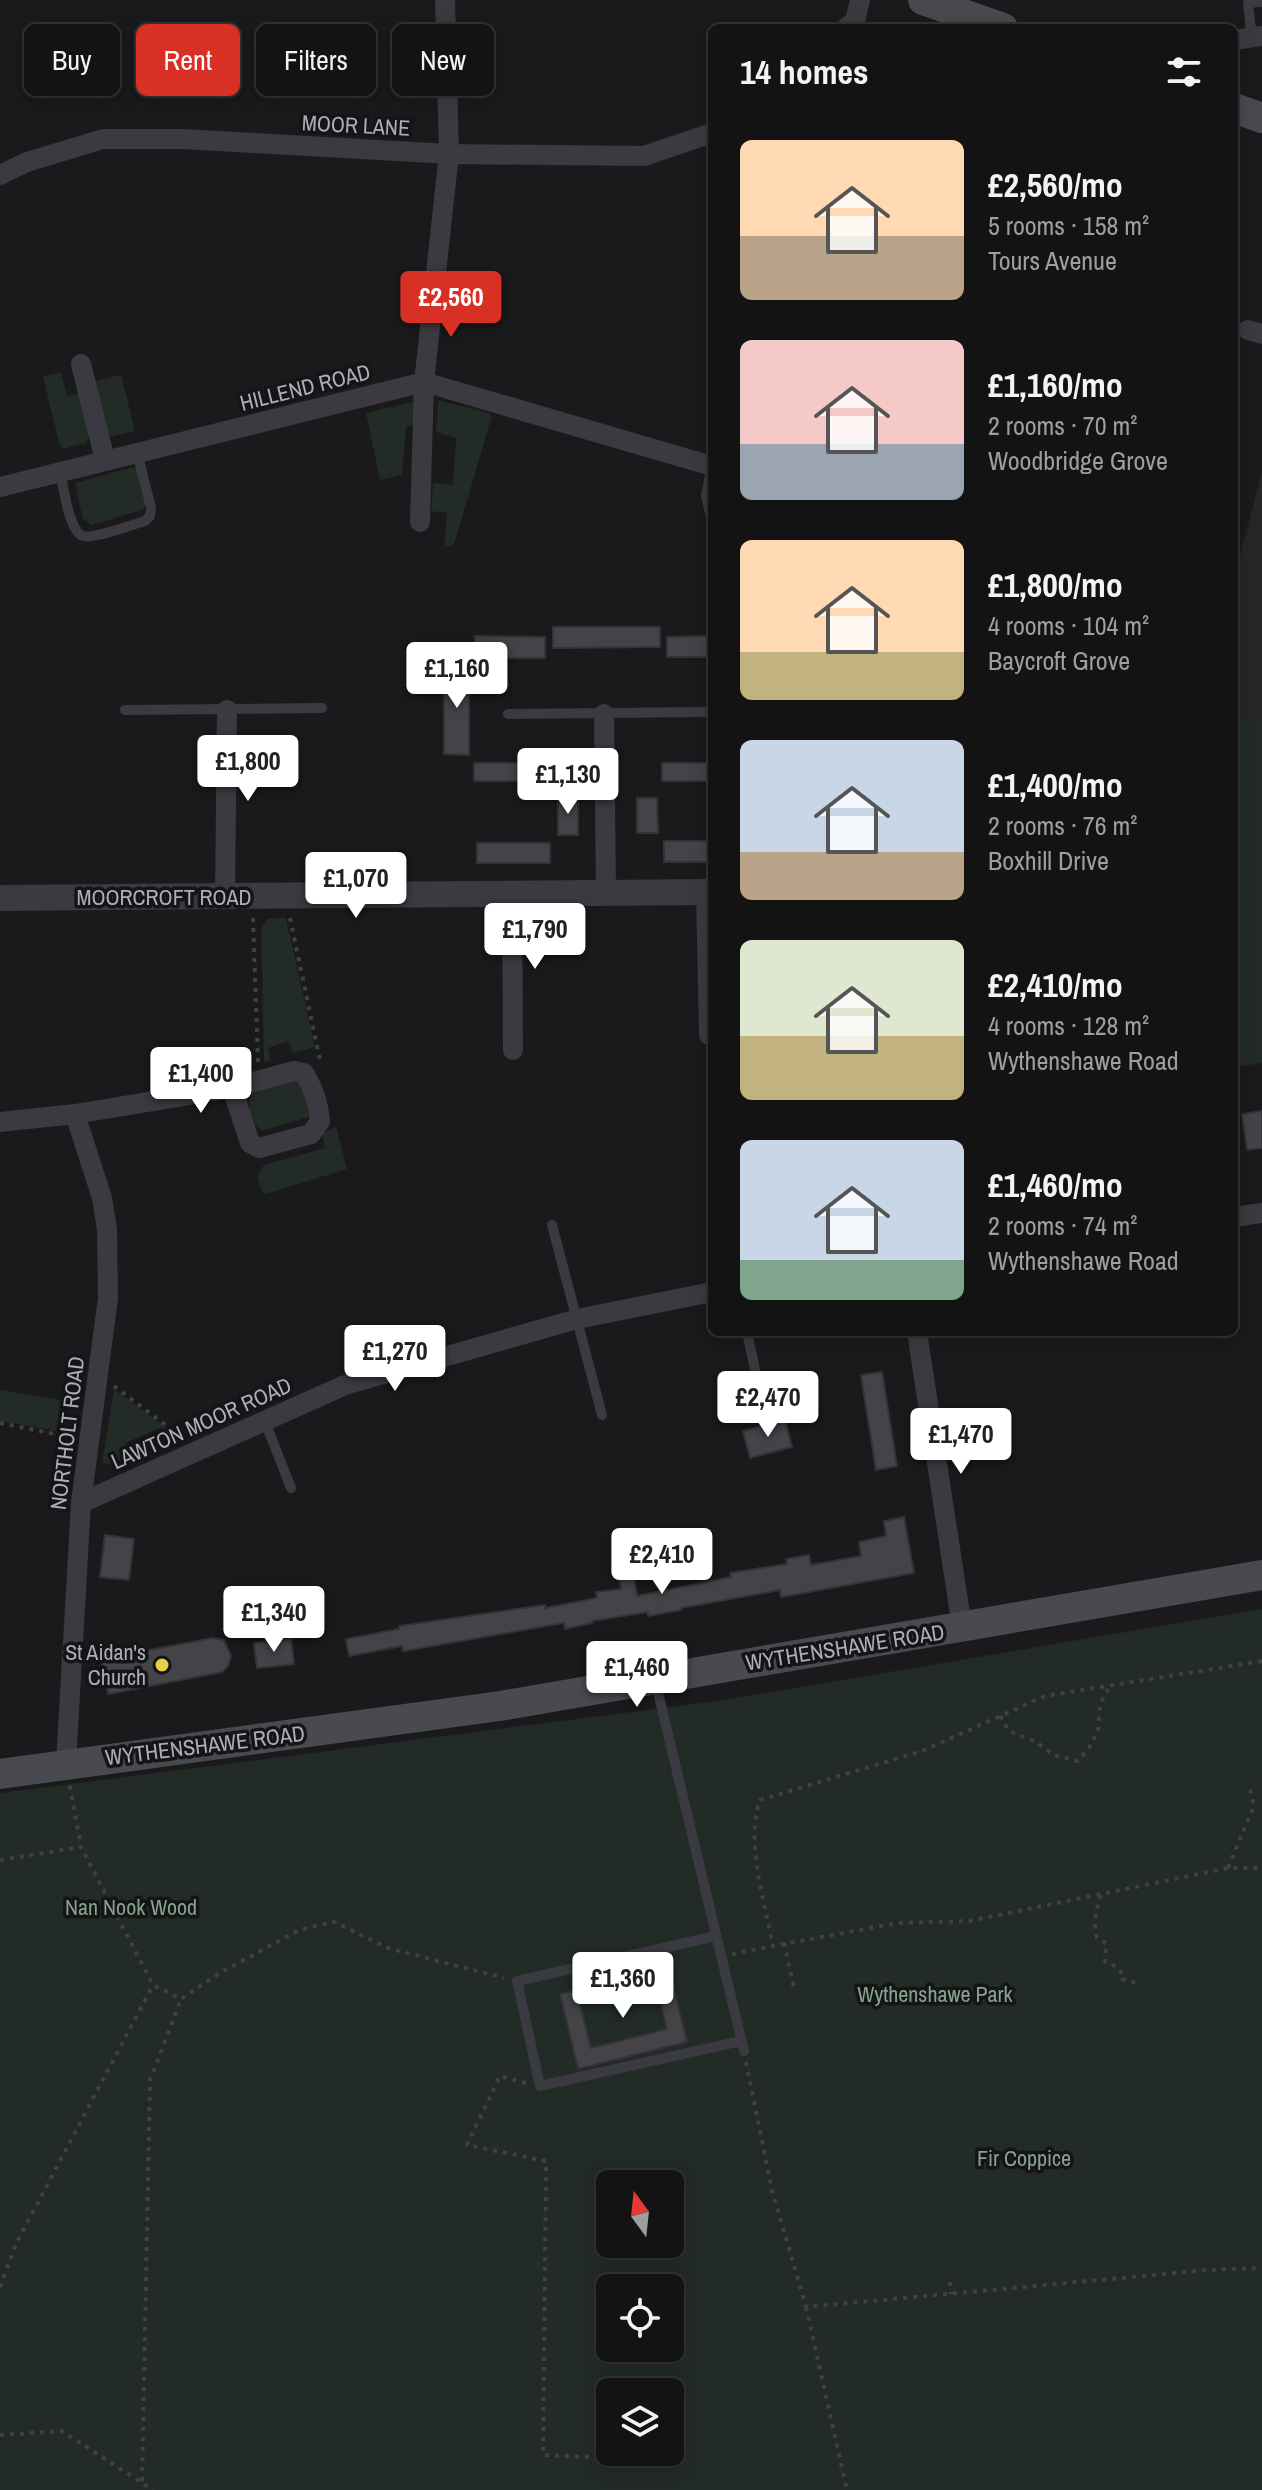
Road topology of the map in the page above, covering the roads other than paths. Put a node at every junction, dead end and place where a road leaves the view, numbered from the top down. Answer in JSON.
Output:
{"nodes":[{"id":1,"x":445,"y":0,"type":"edge"},
{"id":2,"x":860,"y":0,"type":"edge"},
{"id":3,"x":923,"y":0,"type":"edge"},
{"id":4,"x":1262,"y":2,"type":"edge"},
{"id":5,"x":851,"y":24,"type":"edge"},
{"id":6,"x":992,"y":24,"type":"edge"},
{"id":7,"x":1249,"y":38,"type":"edge"},
{"id":8,"x":1238,"y":109,"type":"edge"},
{"id":9,"x":1262,"y":118,"type":"edge"},
{"id":10,"x":708,"y":134,"type":"edge"},
{"id":11,"x":449,"y":154,"type":"junction"},
{"id":12,"x":0,"y":175,"type":"edge"},
{"id":13,"x":81,"y":364,"type":"dead end"},
{"id":14,"x":424,"y":382,"type":"junction"},
{"id":15,"x":137,"y":452,"type":"junction"},
{"id":16,"x":105,"y":460,"type":"junction"},
{"id":17,"x":708,"y":465,"type":"edge"},
{"id":18,"x":60,"y":471,"type":"junction"},
{"id":19,"x":0,"y":487,"type":"edge"},
{"id":20,"x":420,"y":522,"type":"dead end"},
{"id":21,"x":322,"y":708,"type":"dead end"},
{"id":22,"x":125,"y":710,"type":"dead end"},
{"id":23,"x":227,"y":710,"type":"junction"},
{"id":24,"x":705,"y":712,"type":"dead end"},
{"id":25,"x":508,"y":714,"type":"dead end"},
{"id":26,"x":604,"y":714,"type":"junction"},
{"id":27,"x":606,"y":892,"type":"junction"},
{"id":28,"x":708,"y":892,"type":"edge"},
{"id":29,"x":512,"y":893,"type":"junction"},
{"id":30,"x":225,"y":897,"type":"junction"},
{"id":31,"x":0,"y":898,"type":"edge"},
{"id":32,"x":513,"y":1050,"type":"dead end"},
{"id":33,"x":232,"y":1088,"type":"junction"},
{"id":34,"x":75,"y":1114,"type":"junction"},
{"id":35,"x":0,"y":1122,"type":"edge"},
{"id":36,"x":1262,"y":1213,"type":"edge"},
{"id":37,"x":1238,"y":1216,"type":"edge"},
{"id":38,"x":552,"y":1225,"type":"dead end"},
{"id":39,"x":708,"y":1293,"type":"edge"},
{"id":40,"x":577,"y":1319,"type":"junction"},
{"id":41,"x":748,"y":1336,"type":"edge"},
{"id":42,"x":918,"y":1336,"type":"edge"},
{"id":43,"x":757,"y":1379,"type":"dead end"},
{"id":44,"x":602,"y":1415,"type":"dead end"},
{"id":45,"x":264,"y":1419,"type":"junction"},
{"id":46,"x":291,"y":1488,"type":"dead end"},
{"id":47,"x":81,"y":1503,"type":"junction"},
{"id":48,"x":1262,"y":1575,"type":"edge"},
{"id":49,"x":962,"y":1627,"type":"junction"},
{"id":50,"x":654,"y":1678,"type":"junction"},
{"id":51,"x":67,"y":1771,"type":"junction"},
{"id":52,"x":0,"y":1774,"type":"edge"},
{"id":53,"x":716,"y":1936,"type":"junction"}],
"edges":[{"from":1,"to":11,"type":"street"},
{"from":2,"to":5,"type":"street"},
{"from":3,"to":6,"type":"main road"},
{"from":4,"to":7,"type":"lane"},
{"from":8,"to":9,"type":"main road"},
{"from":10,"to":11,"type":"street","name":"MOOR LANE"},
{"from":11,"to":12,"type":"street","name":"MOOR LANE"},
{"from":11,"to":14,"type":"street"},
{"from":13,"to":16,"type":"street"},
{"from":14,"to":15,"type":"street","name":"HILLEND ROAD"},
{"from":14,"to":17,"type":"street","name":"HILLEND ROAD"},
{"from":14,"to":20,"type":"street"},
{"from":15,"to":16,"type":"street","name":"HILLEND ROAD"},
{"from":15,"to":18,"type":"lane"},
{"from":16,"to":18,"type":"street","name":"HILLEND ROAD"},
{"from":18,"to":19,"type":"street","name":"HILLEND ROAD"},
{"from":21,"to":23,"type":"lane"},
{"from":22,"to":23,"type":"lane"},
{"from":23,"to":30,"type":"street"},
{"from":24,"to":26,"type":"lane"},
{"from":25,"to":26,"type":"lane"},
{"from":26,"to":27,"type":"street"},
{"from":27,"to":28,"type":"street","name":"MOORCROFT ROAD"},
{"from":27,"to":29,"type":"street","name":"MOORCROFT ROAD"},
{"from":29,"to":30,"type":"street","name":"MOORCROFT ROAD"},
{"from":29,"to":32,"type":"street"},
{"from":30,"to":31,"type":"street","name":"MOORCROFT ROAD"},
{"from":33,"to":33,"type":"street"},
{"from":33,"to":34,"type":"street"},
{"from":34,"to":35,"type":"street"},
{"from":34,"to":47,"type":"street","name":"NORTHOLT ROAD"},
{"from":36,"to":37,"type":"street"},
{"from":38,"to":40,"type":"lane"},
{"from":39,"to":40,"type":"street","name":"LAWTON MOOR ROAD"},
{"from":40,"to":44,"type":"lane"},
{"from":40,"to":45,"type":"street","name":"LAWTON MOOR ROAD"},
{"from":41,"to":43,"type":"lane"},
{"from":42,"to":49,"type":"street"},
{"from":45,"to":46,"type":"lane"},
{"from":45,"to":47,"type":"street","name":"LAWTON MOOR ROAD"},
{"from":47,"to":51,"type":"street","name":"NORTHOLT ROAD"},
{"from":48,"to":49,"type":"main road","name":"WYTHENSHAWE ROAD"},
{"from":49,"to":50,"type":"main road","name":"WYTHENSHAWE ROAD"},
{"from":50,"to":51,"type":"main road","name":"WYTHENSHAWE ROAD"},
{"from":50,"to":53,"type":"lane"},
{"from":51,"to":52,"type":"main road","name":"WYTHENSHAWE ROAD"},
{"from":53,"to":53,"type":"lane"}]}
